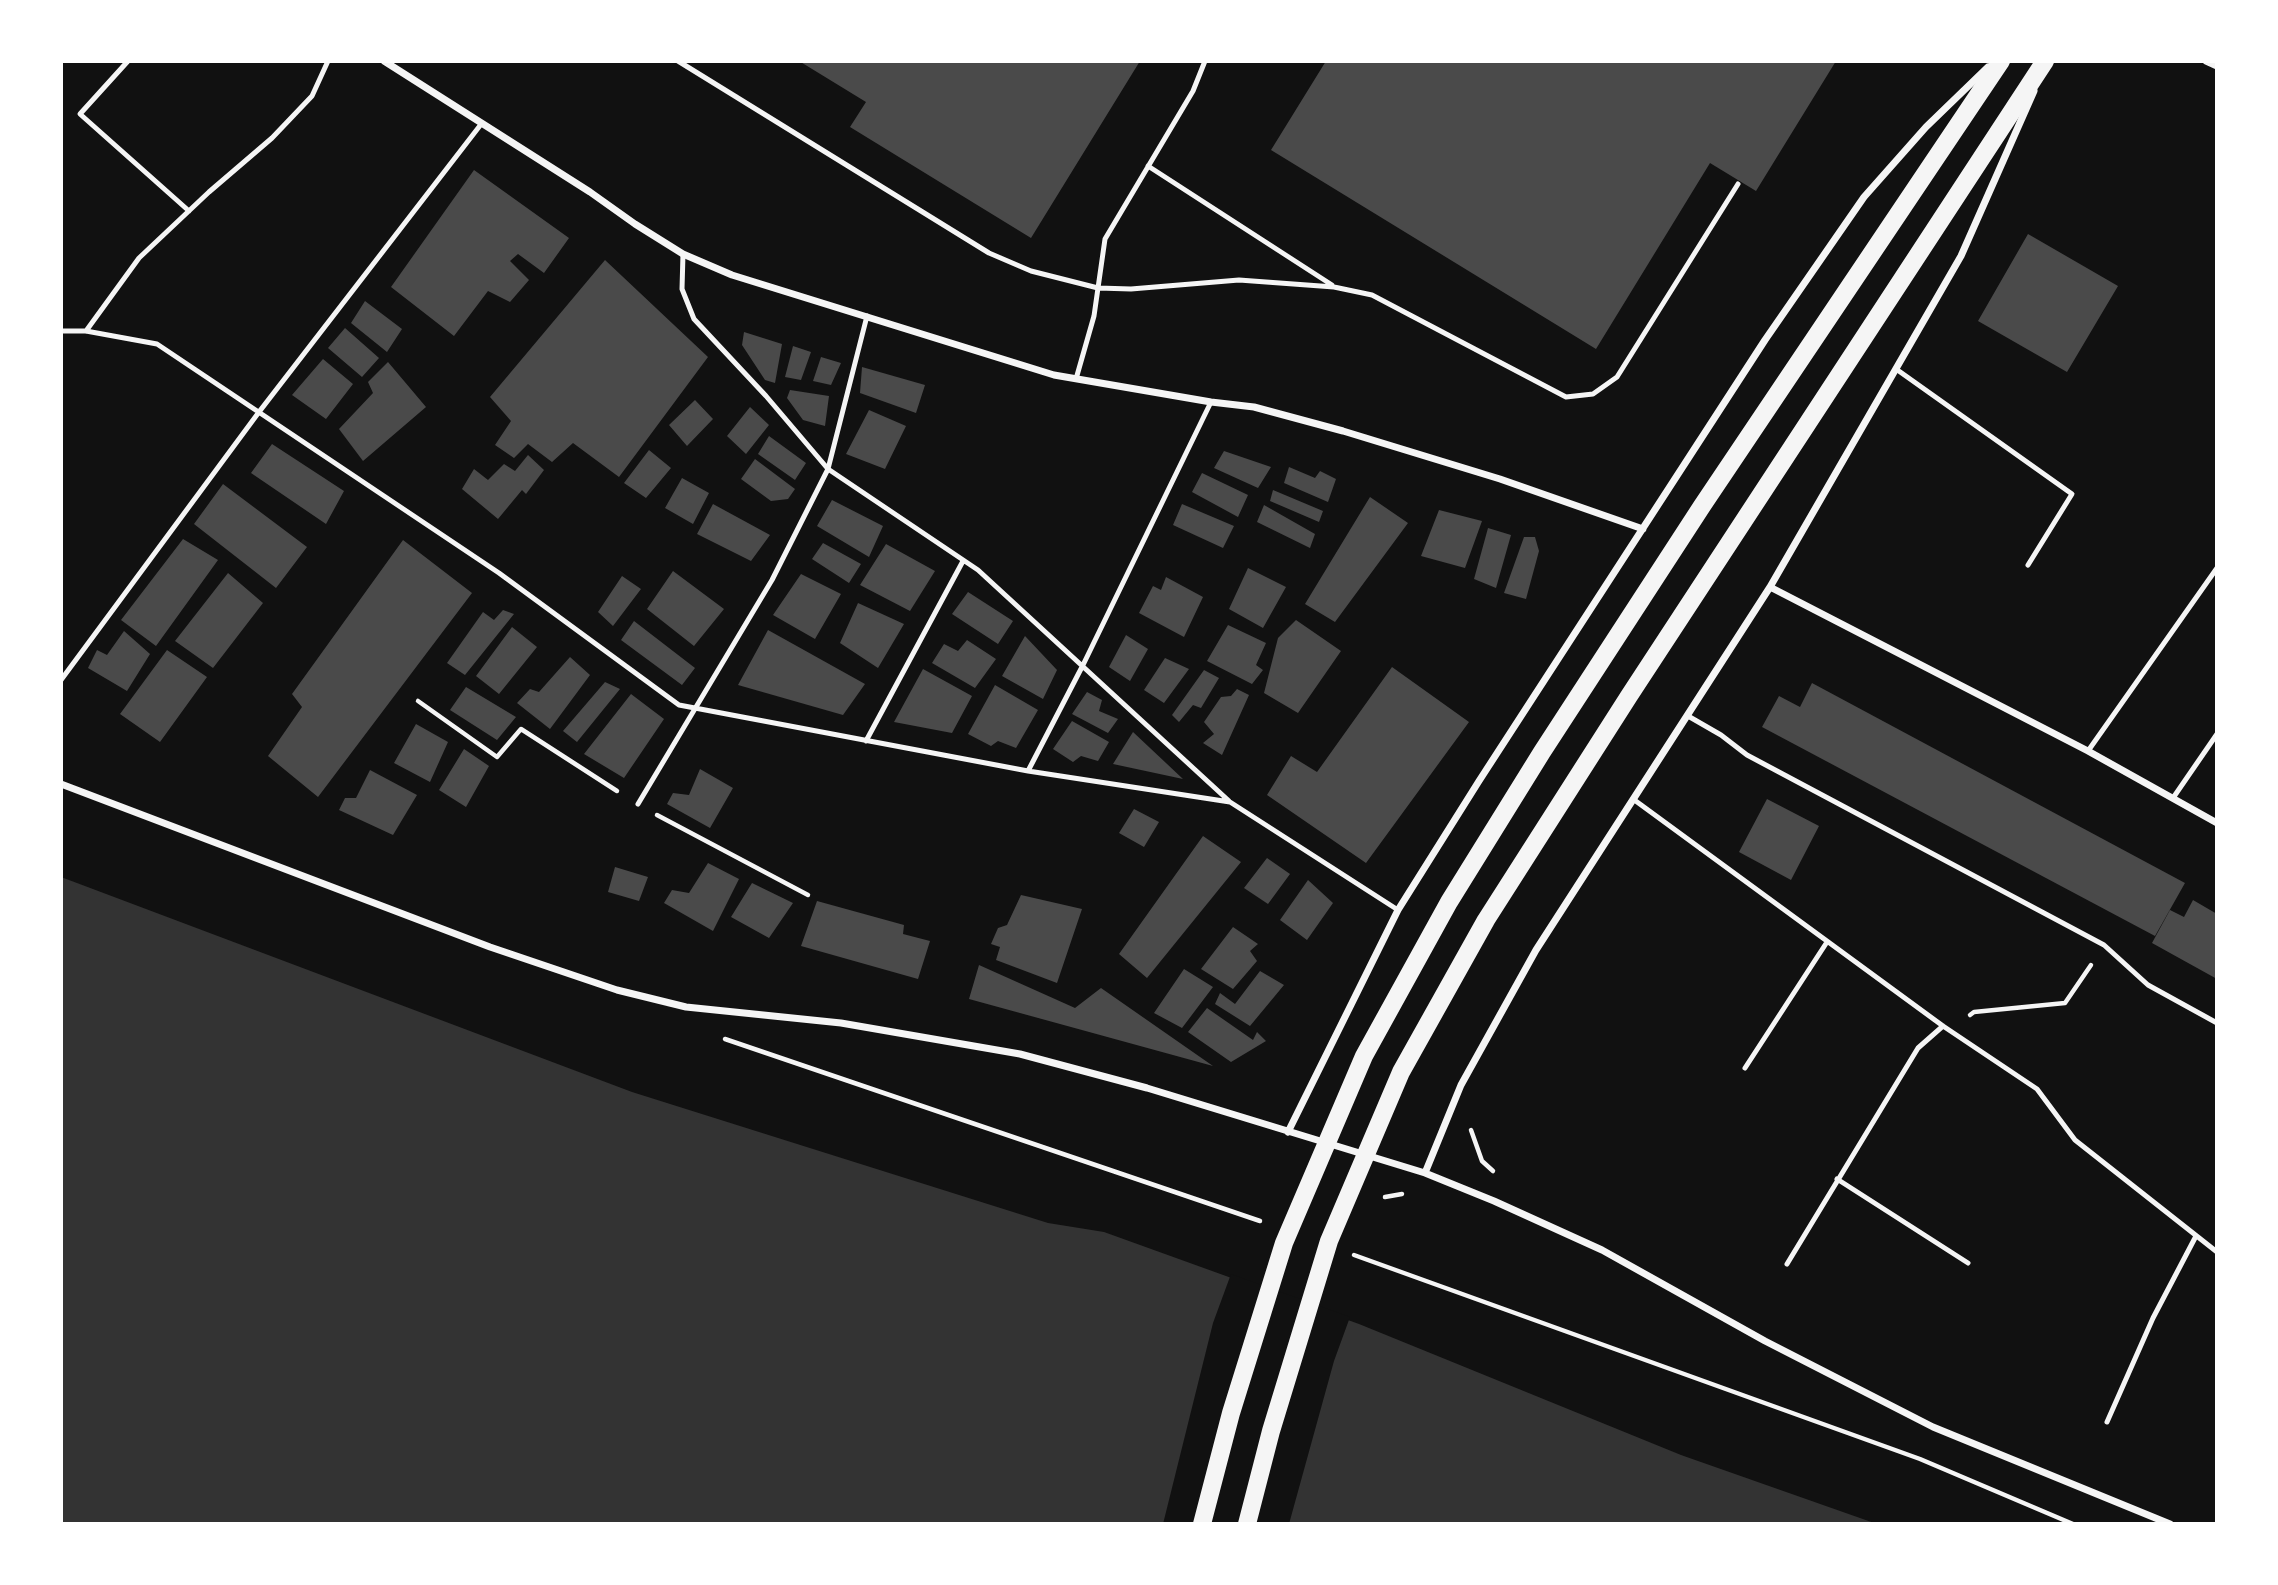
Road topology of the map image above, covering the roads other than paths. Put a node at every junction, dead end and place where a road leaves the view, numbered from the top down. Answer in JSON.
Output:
{"nodes":[{"id":1,"x":128,"y":61,"type":"edge"},
{"id":2,"x":327,"y":61,"type":"edge"},
{"id":3,"x":384,"y":61,"type":"edge"},
{"id":4,"x":678,"y":61,"type":"edge"},
{"id":5,"x":1205,"y":61,"type":"edge"},
{"id":6,"x":1994,"y":61,"type":"edge"},
{"id":7,"x":2001,"y":61,"type":"edge"},
{"id":8,"x":2046,"y":61,"type":"edge"},
{"id":9,"x":2206,"y":61,"type":"edge"},
{"id":10,"x":2217,"y":66,"type":"edge"},
{"id":11,"x":482,"y":122,"type":"junction"},
{"id":12,"x":1148,"y":166,"type":"junction"},
{"id":13,"x":1738,"y":184,"type":"dead end"},
{"id":14,"x":189,"y":211,"type":"junction"},
{"id":15,"x":683,"y":254,"type":"junction"},
{"id":16,"x":1334,"y":287,"type":"junction"},
{"id":17,"x":1098,"y":288,"type":"junction"},
{"id":18,"x":867,"y":316,"type":"junction"},
{"id":19,"x":61,"y":331,"type":"edge"},
{"id":20,"x":86,"y":331,"type":"junction"},
{"id":21,"x":1896,"y":369,"type":"junction"},
{"id":22,"x":1076,"y":379,"type":"junction"},
{"id":23,"x":1211,"y":402,"type":"junction"},
{"id":24,"x":259,"y":412,"type":"junction"},
{"id":25,"x":828,"y":469,"type":"junction"},
{"id":26,"x":1643,"y":529,"type":"junction"},
{"id":27,"x":963,"y":561,"type":"junction"},
{"id":28,"x":2028,"y":565,"type":"dead end"},
{"id":29,"x":2217,"y":568,"type":"edge"},
{"id":30,"x":1770,"y":587,"type":"junction"},
{"id":31,"x":1083,"y":665,"type":"junction"},
{"id":32,"x":61,"y":680,"type":"edge"},
{"id":33,"x":696,"y":708,"type":"junction"},
{"id":34,"x":1688,"y":716,"type":"junction"},
{"id":35,"x":2217,"y":734,"type":"edge"},
{"id":36,"x":866,"y":741,"type":"junction"},
{"id":37,"x":2088,"y":751,"type":"junction"},
{"id":38,"x":1028,"y":771,"type":"junction"},
{"id":39,"x":61,"y":784,"type":"edge"},
{"id":40,"x":2173,"y":798,"type":"junction"},
{"id":41,"x":1632,"y":799,"type":"junction"},
{"id":42,"x":1230,"y":802,"type":"junction"},
{"id":43,"x":638,"y":804,"type":"road end"},
{"id":44,"x":2217,"y":822,"type":"edge"},
{"id":45,"x":1398,"y":910,"type":"junction"},
{"id":46,"x":1827,"y":942,"type":"junction"},
{"id":47,"x":2217,"y":1023,"type":"edge"},
{"id":48,"x":1943,"y":1027,"type":"junction"},
{"id":49,"x":1745,"y":1068,"type":"dead end"},
{"id":50,"x":1288,"y":1132,"type":"junction"},
{"id":51,"x":1425,"y":1173,"type":"junction"},
{"id":52,"x":1838,"y":1179,"type":"junction"},
{"id":53,"x":2196,"y":1236,"type":"junction"},
{"id":54,"x":2217,"y":1252,"type":"edge"},
{"id":55,"x":1968,"y":1263,"type":"dead end"},
{"id":56,"x":1787,"y":1264,"type":"dead end"},
{"id":57,"x":2107,"y":1422,"type":"dead end"},
{"id":58,"x":1202,"y":1524,"type":"edge"},
{"id":59,"x":1247,"y":1524,"type":"edge"},
{"id":60,"x":2170,"y":1524,"type":"edge"}],
"edges":[{"from":1,"to":14,"type":"lane"},
{"from":2,"to":14,"type":"lane"},
{"from":3,"to":11,"type":"street"},
{"from":4,"to":17,"type":"lane"},
{"from":5,"to":12,"type":"lane"},
{"from":6,"to":26,"type":"street"},
{"from":7,"to":58,"type":"main road"},
{"from":8,"to":21,"type":"street"},
{"from":8,"to":59,"type":"main road"},
{"from":9,"to":10,"type":"street"},
{"from":11,"to":15,"type":"street"},
{"from":11,"to":24,"type":"lane"},
{"from":12,"to":16,"type":"lane"},
{"from":12,"to":17,"type":"lane"},
{"from":13,"to":16,"type":"lane"},
{"from":14,"to":20,"type":"lane"},
{"from":15,"to":18,"type":"street"},
{"from":15,"to":25,"type":"lane"},
{"from":16,"to":17,"type":"lane"},
{"from":17,"to":22,"type":"lane"},
{"from":18,"to":22,"type":"street"},
{"from":18,"to":25,"type":"lane"},
{"from":19,"to":20,"type":"lane"},
{"from":20,"to":24,"type":"lane"},
{"from":21,"to":28,"type":"lane"},
{"from":21,"to":30,"type":"street"},
{"from":22,"to":23,"type":"street"},
{"from":23,"to":26,"type":"street"},
{"from":23,"to":31,"type":"lane"},
{"from":24,"to":32,"type":"lane"},
{"from":24,"to":33,"type":"lane"},
{"from":25,"to":27,"type":"lane"},
{"from":25,"to":33,"type":"lane"},
{"from":26,"to":45,"type":"street"},
{"from":27,"to":31,"type":"lane"},
{"from":27,"to":36,"type":"lane"},
{"from":29,"to":37,"type":"lane"},
{"from":30,"to":34,"type":"street"},
{"from":30,"to":37,"type":"street"},
{"from":31,"to":38,"type":"lane"},
{"from":31,"to":42,"type":"lane"},
{"from":33,"to":36,"type":"lane"},
{"from":33,"to":43,"type":"lane"},
{"from":34,"to":41,"type":"street"},
{"from":34,"to":47,"type":"lane"},
{"from":35,"to":40,"type":"lane"},
{"from":36,"to":38,"type":"lane"},
{"from":37,"to":40,"type":"street"},
{"from":38,"to":42,"type":"lane"},
{"from":39,"to":50,"type":"street"},
{"from":40,"to":44,"type":"street"},
{"from":41,"to":46,"type":"lane"},
{"from":41,"to":51,"type":"street"},
{"from":42,"to":45,"type":"lane"},
{"from":45,"to":50,"type":"street"},
{"from":46,"to":48,"type":"lane"},
{"from":46,"to":49,"type":"lane"},
{"from":48,"to":52,"type":"lane"},
{"from":48,"to":53,"type":"lane"},
{"from":50,"to":51,"type":"street"},
{"from":51,"to":60,"type":"street"},
{"from":52,"to":55,"type":"lane"},
{"from":52,"to":56,"type":"lane"},
{"from":53,"to":54,"type":"lane"},
{"from":53,"to":57,"type":"lane"}]}
